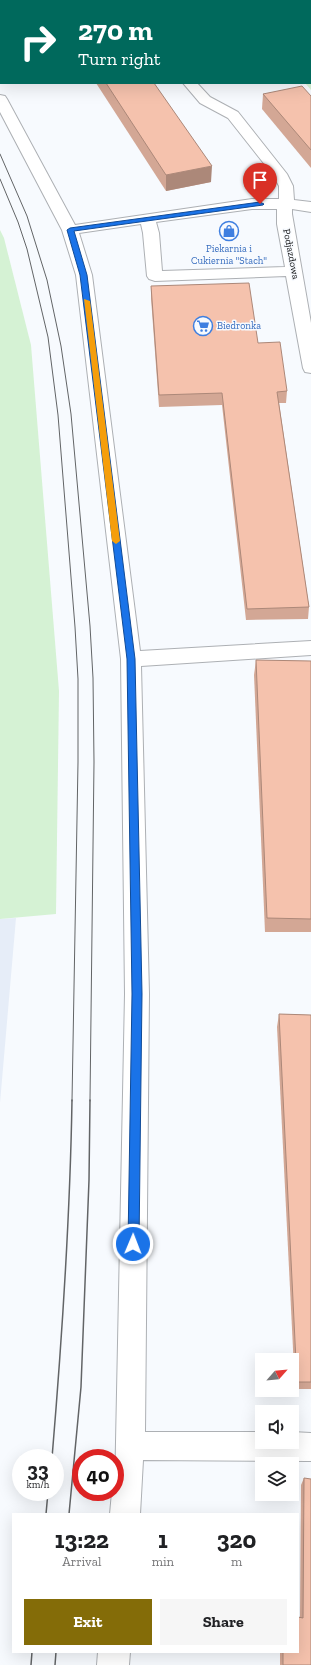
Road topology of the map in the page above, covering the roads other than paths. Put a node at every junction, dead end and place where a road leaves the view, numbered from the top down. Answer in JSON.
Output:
{"nodes":[{"id":1,"x":191,"y":84,"type":"edge"},
{"id":2,"x":0,"y":100,"type":"edge"},
{"id":3,"x":286,"y":204,"type":"junction"},
{"id":4,"x":311,"y":207,"type":"edge"},
{"id":5,"x":147,"y":219,"type":"junction"},
{"id":6,"x":70,"y":230,"type":"junction"},
{"id":7,"x":294,"y":271,"type":"junction"},
{"id":8,"x":311,"y":368,"type":"edge"},
{"id":9,"x":311,"y":648,"type":"edge"},
{"id":10,"x":131,"y":659,"type":"junction"},
{"id":11,"x":130,"y":1446,"type":"junction"},
{"id":12,"x":311,"y":1447,"type":"edge"},
{"id":13,"x":125,"y":1513,"type":"edge"},
{"id":14,"x":114,"y":1653,"type":"edge"},
{"id":15,"x":113,"y":1665,"type":"edge"}],
"edges":[{"from":1,"to":3,"type":"street","name":"Podjazdowa"},
{"from":2,"to":6,"type":"street"},
{"from":3,"to":4,"type":"street"},
{"from":3,"to":5,"type":"street"},
{"from":3,"to":7,"type":"street","name":"Podjazdowa"},
{"from":5,"to":6,"type":"street"},
{"from":5,"to":7,"type":"street"},
{"from":6,"to":10,"type":"street"},
{"from":7,"to":8,"type":"street","name":"Podjazdowa"},
{"from":9,"to":10,"type":"street"},
{"from":10,"to":11,"type":"street"},
{"from":11,"to":12,"type":"street"},
{"from":11,"to":13,"type":"street"},
{"from":14,"to":15,"type":"street"}]}
